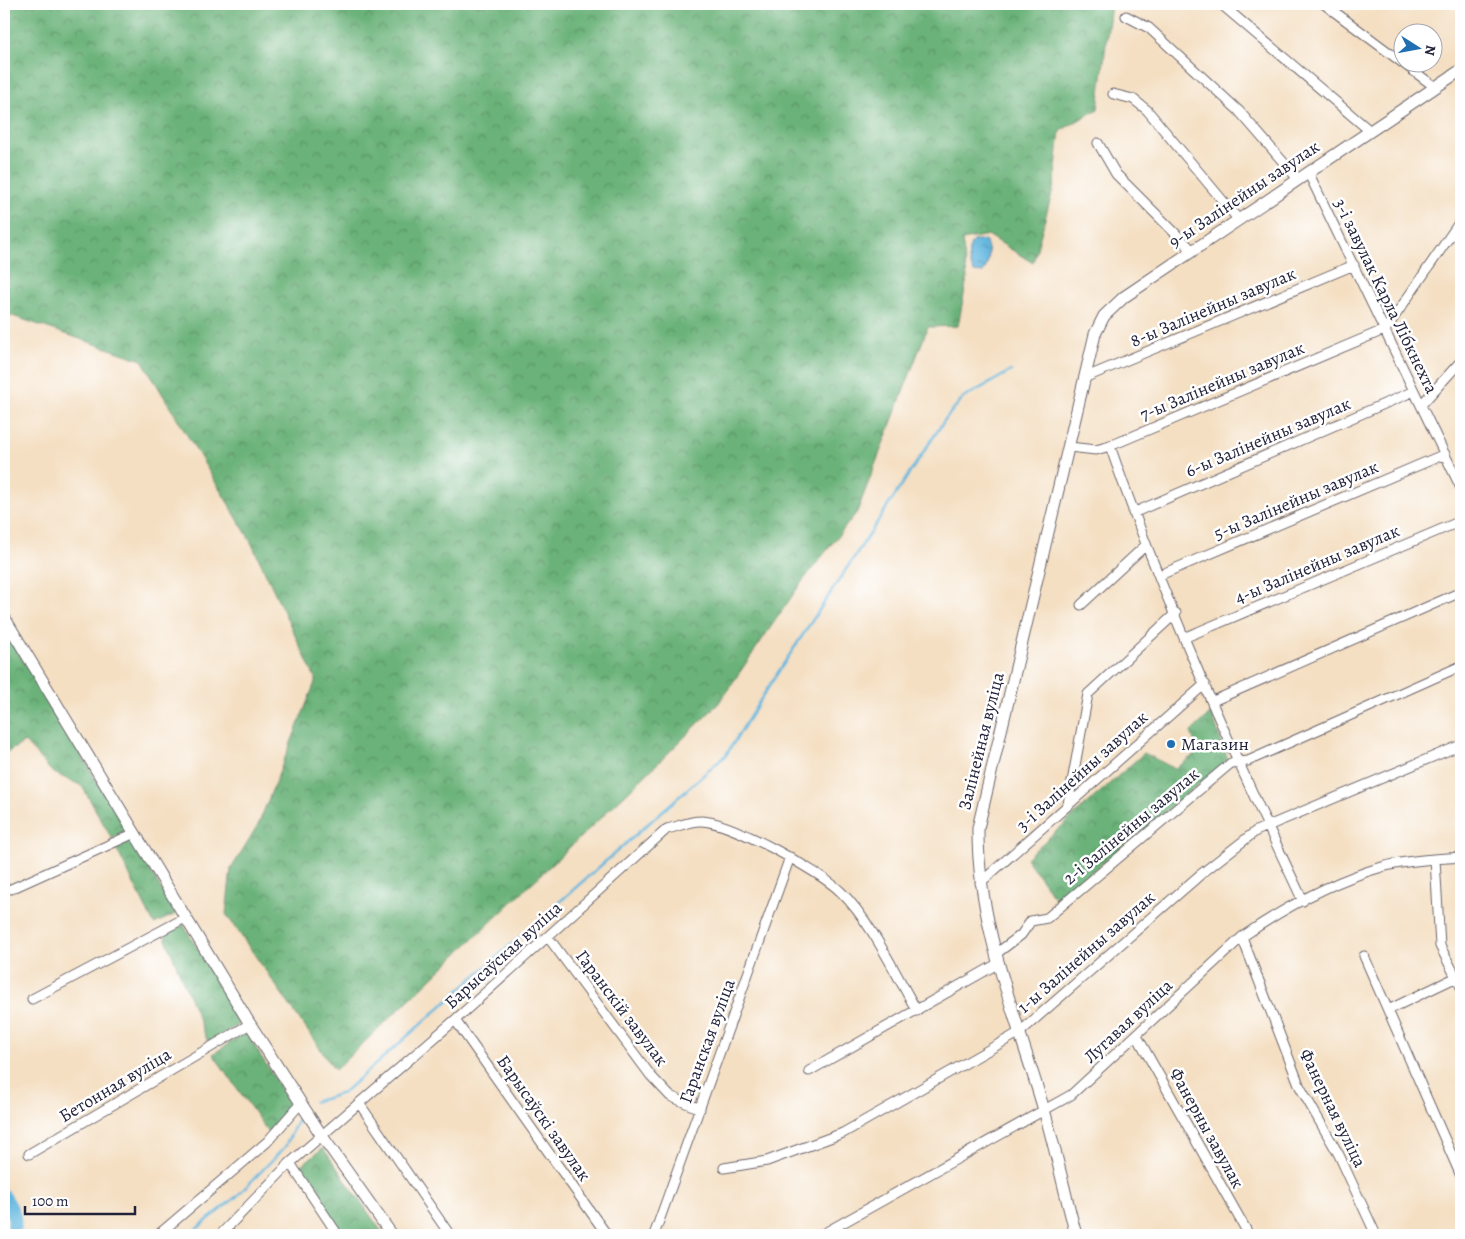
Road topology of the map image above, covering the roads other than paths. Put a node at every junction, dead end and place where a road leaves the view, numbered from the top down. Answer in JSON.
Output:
{"nodes":[{"id":1,"x":1221,"y":4,"type":"edge"},
{"id":2,"x":1324,"y":4,"type":"edge"},
{"id":3,"x":1126,"y":16,"type":"dead end"},
{"id":4,"x":1461,"y":70,"type":"edge"},
{"id":5,"x":1435,"y":87,"type":"junction"},
{"id":6,"x":1113,"y":94,"type":"dead end"},
{"id":7,"x":1370,"y":130,"type":"junction"},
{"id":8,"x":1098,"y":143,"type":"dead end"},
{"id":9,"x":1303,"y":175,"type":"junction"},
{"id":10,"x":1238,"y":219,"type":"junction"},
{"id":11,"x":1461,"y":220,"type":"edge"},
{"id":12,"x":1192,"y":250,"type":"junction"},
{"id":13,"x":1354,"y":265,"type":"junction"},
{"id":14,"x":1386,"y":329,"type":"junction"},
{"id":15,"x":1461,"y":361,"type":"edge"},
{"id":16,"x":1084,"y":378,"type":"junction"},
{"id":17,"x":1414,"y":391,"type":"junction"},
{"id":18,"x":1421,"y":405,"type":"junction"},
{"id":19,"x":1110,"y":446,"type":"junction"},
{"id":20,"x":1069,"y":447,"type":"junction"},
{"id":21,"x":1446,"y":454,"type":"junction"},
{"id":22,"x":1461,"y":463,"type":"edge"},
{"id":23,"x":1454,"y":471,"type":"junction"},
{"id":24,"x":1461,"y":488,"type":"edge"},
{"id":25,"x":1134,"y":513,"type":"junction"},
{"id":26,"x":1461,"y":521,"type":"edge"},
{"id":27,"x":1146,"y":545,"type":"junction"},
{"id":28,"x":1160,"y":575,"type":"junction"},
{"id":29,"x":1461,"y":592,"type":"edge"},
{"id":30,"x":1082,"y":605,"type":"dead end"},
{"id":31,"x":1176,"y":613,"type":"junction"},
{"id":32,"x":4,"y":617,"type":"edge"},
{"id":33,"x":1186,"y":637,"type":"junction"},
{"id":34,"x":1461,"y":666,"type":"edge"},
{"id":35,"x":1205,"y":684,"type":"junction"},
{"id":36,"x":1213,"y":701,"type":"junction"},
{"id":37,"x":1461,"y":745,"type":"edge"},
{"id":38,"x":1238,"y":762,"type":"junction"},
{"id":39,"x":1068,"y":804,"type":"junction"},
{"id":40,"x":1268,"y":826,"type":"junction"},
{"id":41,"x":134,"y":833,"type":"junction"},
{"id":42,"x":790,"y":857,"type":"junction"},
{"id":43,"x":1461,"y":857,"type":"edge"},
{"id":44,"x":1435,"y":859,"type":"junction"},
{"id":45,"x":980,"y":884,"type":"junction"},
{"id":46,"x":11,"y":889,"type":"dead end"},
{"id":47,"x":1303,"y":901,"type":"junction"},
{"id":48,"x":185,"y":918,"type":"junction"},
{"id":49,"x":548,"y":937,"type":"junction"},
{"id":50,"x":1242,"y":937,"type":"junction"},
{"id":51,"x":1364,"y":956,"type":"dead end"},
{"id":52,"x":998,"y":958,"type":"junction"},
{"id":53,"x":1459,"y":976,"type":"edge"},
{"id":54,"x":1461,"y":986,"type":"edge"},
{"id":55,"x":32,"y":999,"type":"dead end"},
{"id":56,"x":1388,"y":1010,"type":"junction"},
{"id":57,"x":917,"y":1011,"type":"junction"},
{"id":58,"x":455,"y":1020,"type":"junction"},
{"id":59,"x":250,"y":1024,"type":"junction"},
{"id":60,"x":1020,"y":1032,"type":"junction"},
{"id":61,"x":1138,"y":1036,"type":"junction"},
{"id":62,"x":809,"y":1071,"type":"dead end"},
{"id":63,"x":301,"y":1103,"type":"junction"},
{"id":64,"x":360,"y":1103,"type":"junction"},
{"id":65,"x":700,"y":1109,"type":"junction"},
{"id":66,"x":1044,"y":1111,"type":"junction"},
{"id":67,"x":322,"y":1136,"type":"junction"},
{"id":68,"x":29,"y":1154,"type":"dead end"},
{"id":69,"x":290,"y":1163,"type":"junction"},
{"id":70,"x":724,"y":1168,"type":"dead end"},
{"id":71,"x":1461,"y":1176,"type":"edge"},
{"id":72,"x":158,"y":1235,"type":"edge"},
{"id":73,"x":220,"y":1235,"type":"edge"},
{"id":74,"x":338,"y":1235,"type":"edge"},
{"id":75,"x":392,"y":1235,"type":"edge"},
{"id":76,"x":450,"y":1235,"type":"edge"},
{"id":77,"x":607,"y":1235,"type":"edge"},
{"id":78,"x":654,"y":1235,"type":"edge"},
{"id":79,"x":821,"y":1235,"type":"edge"},
{"id":80,"x":1076,"y":1235,"type":"edge"},
{"id":81,"x":1249,"y":1235,"type":"edge"},
{"id":82,"x":1376,"y":1235,"type":"edge"}],
"edges":[{"from":1,"to":7,"type":"street"},
{"from":2,"to":5,"type":"street"},
{"from":3,"to":9,"type":"street","name":"3-і завулак Карла Лібкнехта"},
{"from":4,"to":5,"type":"street","name":"9-ы Залінейны завулак"},
{"from":5,"to":7,"type":"street","name":"9-ы Залінейны завулак"},
{"from":6,"to":10,"type":"street"},
{"from":7,"to":9,"type":"street","name":"9-ы Залінейны завулак"},
{"from":8,"to":12,"type":"street"},
{"from":9,"to":10,"type":"street","name":"9-ы Залінейны завулак"},
{"from":9,"to":13,"type":"street","name":"3-і завулак Карла Лібкнехта"},
{"from":10,"to":12,"type":"street","name":"9-ы Залінейны завулак"},
{"from":11,"to":14,"type":"street"},
{"from":12,"to":16,"type":"street","name":"9-ы Залінейны завулак"},
{"from":13,"to":14,"type":"street","name":"3-і завулак Карла Лібкнехта"},
{"from":13,"to":16,"type":"street","name":"8-ы Залінейны завулак"},
{"from":14,"to":17,"type":"street","name":"3-і завулак Карла Лібкнехта"},
{"from":14,"to":19,"type":"street","name":"7-ы Залінейны завулак"},
{"from":15,"to":18,"type":"street"},
{"from":16,"to":20,"type":"street","name":"Залінейная вуліца"},
{"from":17,"to":18,"type":"street","name":"3-і завулак Карла Лібкнехта"},
{"from":17,"to":25,"type":"street","name":"6-ы Залінейны завулак"},
{"from":18,"to":21,"type":"street","name":"3-і завулак Карла Лібкнехта"},
{"from":19,"to":20,"type":"street","name":"7-ы Залінейны завулак"},
{"from":19,"to":25,"type":"street"},
{"from":20,"to":45,"type":"street","name":"Залінейная вуліца"},
{"from":21,"to":23,"type":"street","name":"3-і завулак Карла Лібкнехта"},
{"from":21,"to":28,"type":"street","name":"5-ы Залінейны завулак"},
{"from":22,"to":23,"type":"street"},
{"from":23,"to":24,"type":"street","name":"3-і завулак Карла Лібкнехта"},
{"from":25,"to":27,"type":"street"},
{"from":26,"to":33,"type":"street","name":"4-ы Залінейны завулак"},
{"from":27,"to":28,"type":"street"},
{"from":27,"to":30,"type":"street"},
{"from":28,"to":31,"type":"street"},
{"from":29,"to":36,"type":"street"},
{"from":31,"to":33,"type":"street"},
{"from":31,"to":39,"type":"street"},
{"from":32,"to":41,"type":"street"},
{"from":33,"to":35,"type":"street"},
{"from":34,"to":38,"type":"street","name":"2-і Залінейны завулак"},
{"from":35,"to":36,"type":"street"},
{"from":35,"to":39,"type":"street","name":"3-і Залінейны завулак"},
{"from":36,"to":38,"type":"street"},
{"from":37,"to":40,"type":"street","name":"1-ы Залінейны завулак"},
{"from":38,"to":40,"type":"street"},
{"from":38,"to":52,"type":"street","name":"2-і Залінейны завулак"},
{"from":39,"to":45,"type":"street","name":"3-і Залінейны завулак"},
{"from":40,"to":47,"type":"street"},
{"from":40,"to":60,"type":"street","name":"1-ы Залінейны завулак"},
{"from":41,"to":46,"type":"street"},
{"from":41,"to":48,"type":"street"},
{"from":42,"to":49,"type":"street","name":"Барысаўская вуліца"},
{"from":42,"to":57,"type":"street"},
{"from":42,"to":65,"type":"street","name":"Гаранская вуліца"},
{"from":43,"to":44,"type":"street","name":"Лугавая вуліца"},
{"from":44,"to":47,"type":"street","name":"Лугавая вуліца"},
{"from":44,"to":53,"type":"street"},
{"from":45,"to":52,"type":"street","name":"Залінейная вуліца"},
{"from":47,"to":50,"type":"street","name":"Лугавая вуліца"},
{"from":48,"to":55,"type":"street"},
{"from":48,"to":59,"type":"street"},
{"from":49,"to":58,"type":"street","name":"Барысаўская вуліца"},
{"from":49,"to":65,"type":"street","name":"Гаранскій завулак"},
{"from":50,"to":61,"type":"street","name":"Лугавая вуліца"},
{"from":50,"to":82,"type":"street","name":"Фанерная вуліца"},
{"from":51,"to":56,"type":"street"},
{"from":52,"to":57,"type":"street","name":"2-і Залінейны завулак"},
{"from":52,"to":60,"type":"street","name":"Залінейная вуліца"},
{"from":53,"to":54,"type":"street"},
{"from":53,"to":56,"type":"street"},
{"from":56,"to":71,"type":"street"},
{"from":57,"to":62,"type":"street","name":"2-і Залінейны завулак"},
{"from":58,"to":64,"type":"street","name":"Барысаўская вуліца"},
{"from":58,"to":77,"type":"street","name":"Барысаўскі завулак"},
{"from":59,"to":63,"type":"street"},
{"from":59,"to":68,"type":"street","name":"Бетонная вуліца"},
{"from":60,"to":66,"type":"street","name":"Залінейная вуліца"},
{"from":60,"to":70,"type":"street","name":"1-ы Залінейны завулак"},
{"from":61,"to":66,"type":"street","name":"Лугавая вуліца"},
{"from":61,"to":81,"type":"street","name":"Фанерны завулак"},
{"from":63,"to":67,"type":"street"},
{"from":63,"to":72,"type":"street"},
{"from":64,"to":67,"type":"street","name":"Барысаўская вуліца"},
{"from":64,"to":76,"type":"street"},
{"from":65,"to":78,"type":"street","name":"Гаранская вуліца"},
{"from":66,"to":79,"type":"street","name":"Лугавая вуліца"},
{"from":66,"to":80,"type":"street","name":"Залінейная вуліца"},
{"from":67,"to":69,"type":"street","name":"Барысаўская вуліца"},
{"from":67,"to":75,"type":"street"},
{"from":69,"to":73,"type":"street","name":"Барысаўская вуліца"},
{"from":69,"to":74,"type":"street"}]}
